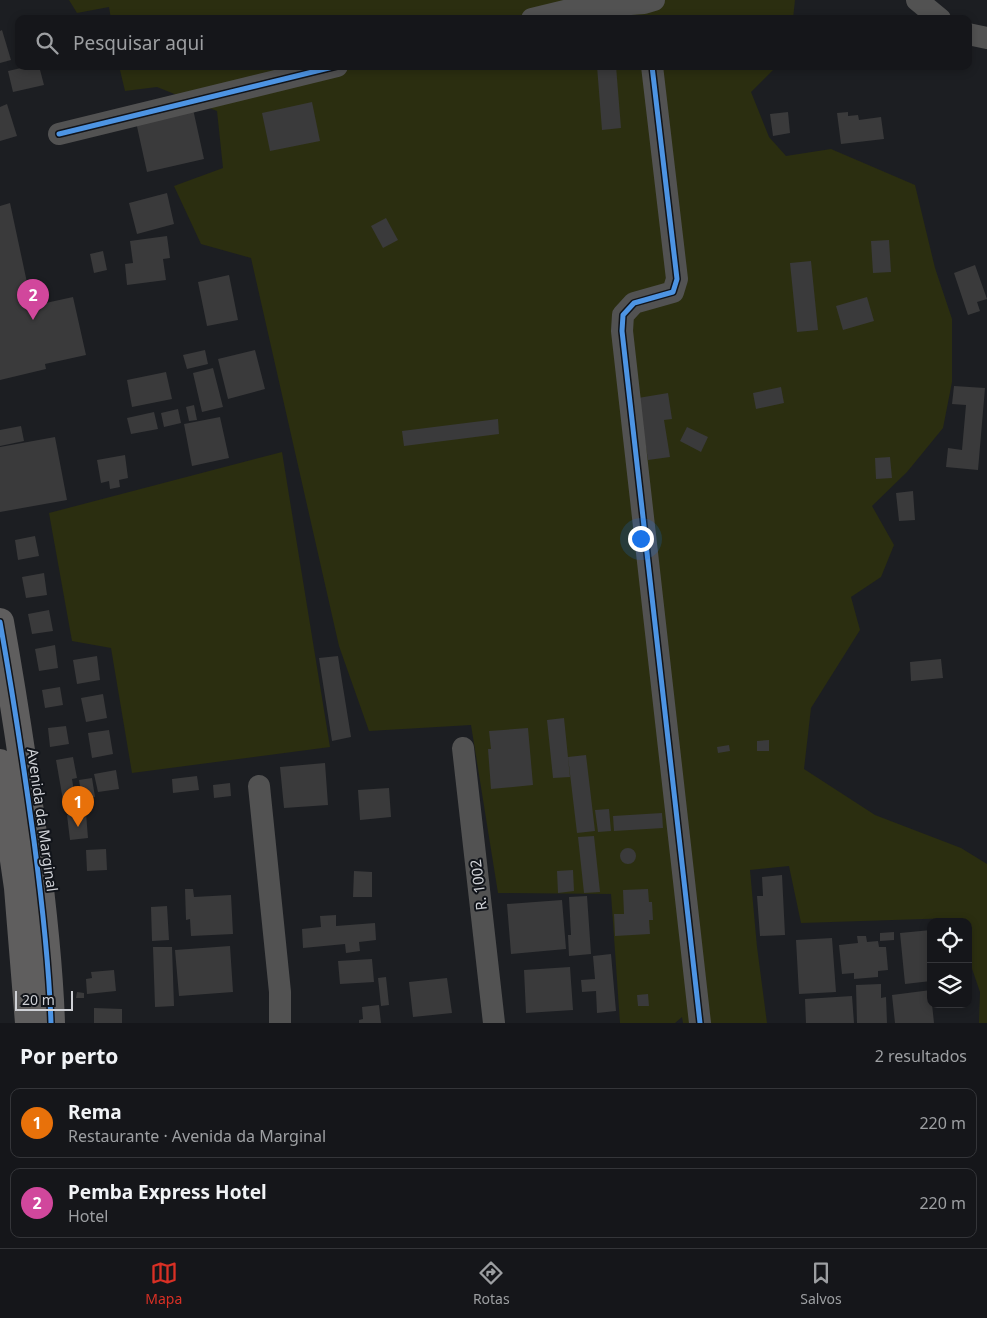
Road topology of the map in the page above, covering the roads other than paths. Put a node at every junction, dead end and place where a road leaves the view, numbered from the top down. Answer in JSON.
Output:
{"nodes":[{"id":1,"x":917,"y":0,"type":"edge"},
{"id":2,"x":648,"y":7,"type":"edge"},
{"id":3,"x":548,"y":15,"type":"edge"},
{"id":4,"x":935,"y":15,"type":"edge"},
{"id":5,"x":972,"y":35,"type":"edge"},
{"id":6,"x":987,"y":38,"type":"edge"},
{"id":7,"x":321,"y":70,"type":"edge"},
{"id":8,"x":652,"y":70,"type":"edge"},
{"id":9,"x":59,"y":134,"type":"dead end"},
{"id":10,"x":0,"y":622,"type":"edge"},
{"id":11,"x":462,"y":748,"type":"dead end"},
{"id":12,"x":0,"y":763,"type":"edge"},
{"id":13,"x":259,"y":786,"type":"dead end"},
{"id":14,"x":29,"y":1023,"type":"edge"},
{"id":15,"x":51,"y":1023,"type":"edge"},
{"id":16,"x":280,"y":1023,"type":"edge"},
{"id":17,"x":494,"y":1023,"type":"edge"},
{"id":18,"x":700,"y":1023,"type":"edge"}],
"edges":[{"from":1,"to":4,"type":"street"},
{"from":2,"to":3,"type":"street"},
{"from":5,"to":6,"type":"street"},
{"from":7,"to":9,"type":"street"},
{"from":8,"to":18,"type":"street"},
{"from":10,"to":15,"type":"street","name":"Avenida da Marginal"},
{"from":11,"to":17,"type":"street","name":"R. 1002"},
{"from":12,"to":14,"type":"street"},
{"from":13,"to":16,"type":"street"}]}
